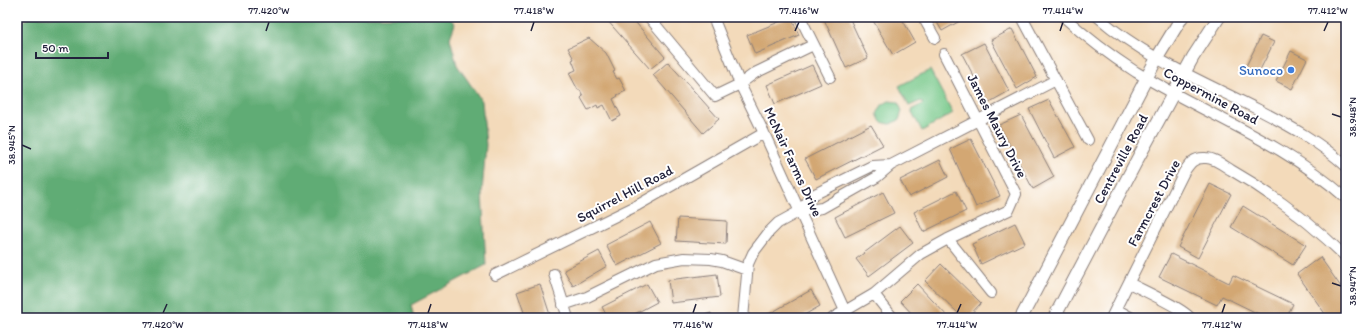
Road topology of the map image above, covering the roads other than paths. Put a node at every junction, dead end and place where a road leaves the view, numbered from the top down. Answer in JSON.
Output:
{"nodes":[{"id":1,"x":649,"y":17,"type":"edge"},
{"id":2,"x":713,"y":17,"type":"edge"},
{"id":3,"x":800,"y":17,"type":"edge"},
{"id":4,"x":923,"y":17,"type":"edge"},
{"id":5,"x":1064,"y":17,"type":"edge"},
{"id":6,"x":1098,"y":17,"type":"edge"},
{"id":7,"x":1182,"y":17,"type":"edge"},
{"id":8,"x":1219,"y":17,"type":"edge"},
{"id":9,"x":1024,"y":21,"type":"dead end"},
{"id":10,"x":935,"y":38,"type":"dead end"},
{"id":11,"x":813,"y":45,"type":"junction"},
{"id":12,"x":944,"y":54,"type":"dead end"},
{"id":13,"x":1157,"y":58,"type":"junction"},
{"id":14,"x":1185,"y":73,"type":"junction"},
{"id":15,"x":830,"y":77,"type":"dead end"},
{"id":16,"x":1146,"y":78,"type":"junction"},
{"id":17,"x":1056,"y":80,"type":"junction"},
{"id":18,"x":740,"y":84,"type":"junction"},
{"id":19,"x":1174,"y":93,"type":"junction"},
{"id":20,"x":978,"y":120,"type":"junction"},
{"id":21,"x":764,"y":133,"type":"junction"},
{"id":22,"x":1088,"y":140,"type":"dead end"},
{"id":23,"x":891,"y":165,"type":"junction"},
{"id":24,"x":1346,"y":166,"type":"edge"},
{"id":25,"x":1346,"y":198,"type":"edge"},
{"id":26,"x":800,"y":211,"type":"junction"},
{"id":27,"x":948,"y":239,"type":"junction"},
{"id":28,"x":1346,"y":257,"type":"edge"},
{"id":29,"x":747,"y":270,"type":"junction"},
{"id":30,"x":554,"y":274,"type":"dead end"},
{"id":31,"x":495,"y":275,"type":"dead end"},
{"id":32,"x":1129,"y":283,"type":"junction"},
{"id":33,"x":991,"y":293,"type":"dead end"},
{"id":34,"x":874,"y":294,"type":"junction"},
{"id":35,"x":564,"y":305,"type":"junction"},
{"id":36,"x":848,"y":314,"type":"edge"},
{"id":37,"x":1114,"y":314,"type":"edge"},
{"id":38,"x":568,"y":318,"type":"edge"},
{"id":39,"x":743,"y":318,"type":"edge"},
{"id":40,"x":833,"y":318,"type":"edge"},
{"id":41,"x":893,"y":318,"type":"edge"},
{"id":42,"x":1021,"y":318,"type":"edge"},
{"id":43,"x":1054,"y":318,"type":"edge"},
{"id":44,"x":1132,"y":318,"type":"edge"},
{"id":45,"x":1190,"y":318,"type":"edge"}],
"edges":[{"from":1,"to":18,"type":"street"},
{"from":2,"to":18,"type":"street","name":"McNair Farms Drive"},
{"from":3,"to":11,"type":"street"},
{"from":4,"to":10,"type":"street"},
{"from":5,"to":16,"type":"street","name":"Coppermine Road"},
{"from":6,"to":13,"type":"street","name":"Coppermine Road"},
{"from":7,"to":13,"type":"main road","name":"Centreville Road"},
{"from":8,"to":14,"type":"main road","name":"Centreville Road"},
{"from":9,"to":17,"type":"street"},
{"from":11,"to":15,"type":"street"},
{"from":11,"to":18,"type":"street"},
{"from":12,"to":20,"type":"street","name":"James Maury Drive"},
{"from":13,"to":14,"type":"street","name":"Coppermine Road"},
{"from":13,"to":16,"type":"main road","name":"Centreville Road"},
{"from":14,"to":19,"type":"main road","name":"Centreville Road"},
{"from":14,"to":24,"type":"street","name":"Coppermine Road"},
{"from":16,"to":19,"type":"street","name":"Coppermine Road"},
{"from":16,"to":42,"type":"main road","name":"Centreville Road"},
{"from":17,"to":20,"type":"street"},
{"from":17,"to":22,"type":"street"},
{"from":18,"to":21,"type":"street","name":"McNair Farms Drive"},
{"from":19,"to":25,"type":"street","name":"Coppermine Road"},
{"from":19,"to":43,"type":"main road","name":"Centreville Road"},
{"from":20,"to":23,"type":"street"},
{"from":20,"to":27,"type":"street","name":"James Maury Drive"},
{"from":21,"to":26,"type":"street","name":"McNair Farms Drive"},
{"from":21,"to":31,"type":"street","name":"Squirrel Hill Road"},
{"from":23,"to":26,"type":"street"},
{"from":23,"to":26,"type":"street"},
{"from":26,"to":29,"type":"street"},
{"from":26,"to":36,"type":"street","name":"McNair Farms Drive"},
{"from":27,"to":33,"type":"street"},
{"from":27,"to":34,"type":"street","name":"James Maury Drive"},
{"from":28,"to":32,"type":"street","name":"Farmcrest Drive"},
{"from":29,"to":35,"type":"street"},
{"from":29,"to":39,"type":"street"},
{"from":30,"to":35,"type":"street"},
{"from":32,"to":37,"type":"street","name":"Farmcrest Drive"},
{"from":32,"to":45,"type":"street"},
{"from":34,"to":36,"type":"street","name":"James Maury Drive"},
{"from":34,"to":41,"type":"street"},
{"from":35,"to":38,"type":"street"},
{"from":36,"to":40,"type":"street","name":"James Maury Drive"},
{"from":37,"to":44,"type":"street"}]}
